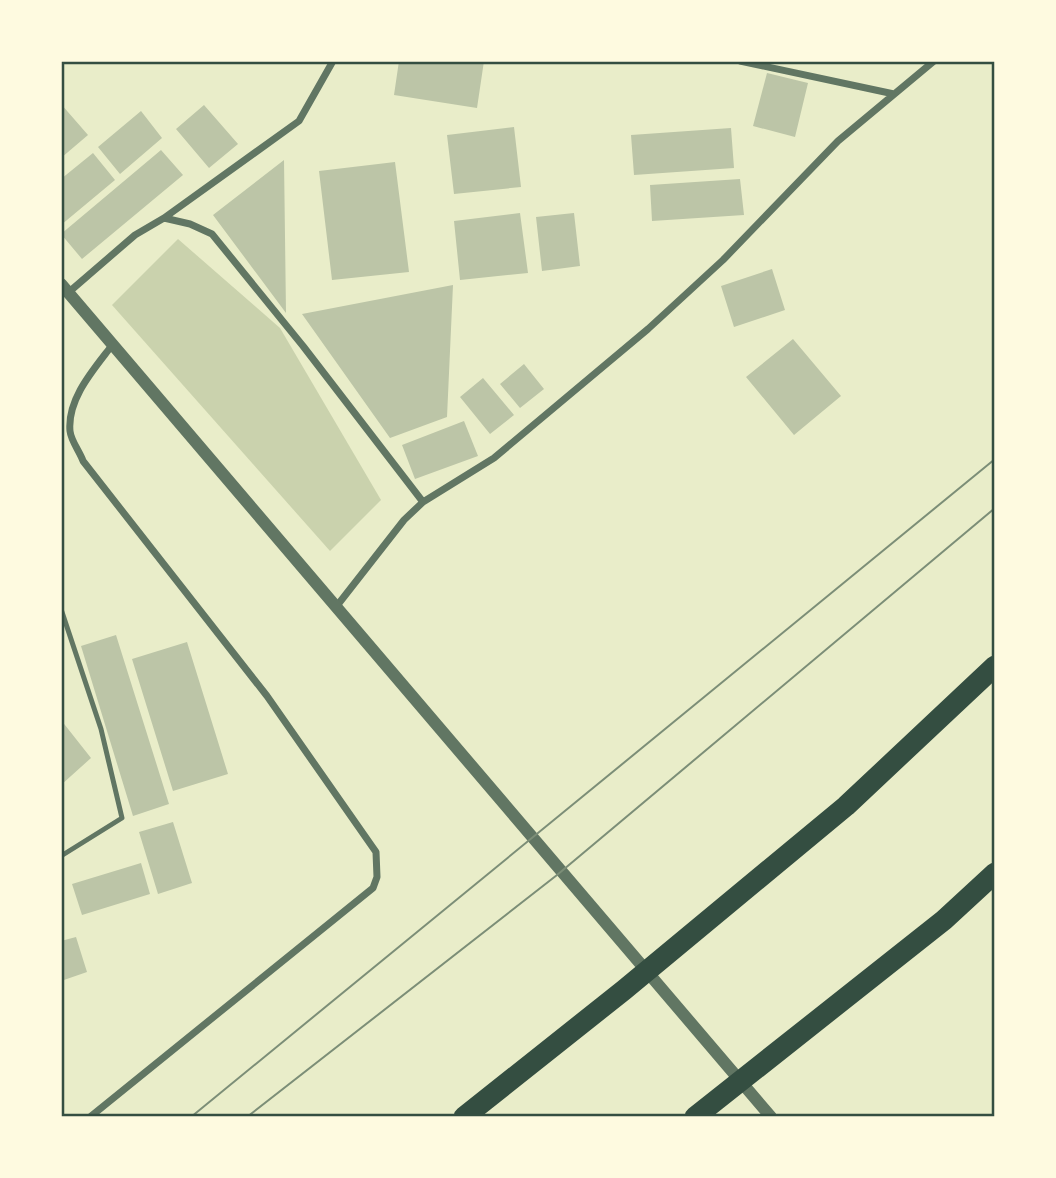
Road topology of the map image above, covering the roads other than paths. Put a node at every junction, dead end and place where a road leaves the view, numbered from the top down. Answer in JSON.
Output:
{"nodes":[{"id":1,"x":333,"y":61,"type":"edge"},
{"id":2,"x":740,"y":61,"type":"edge"},
{"id":3,"x":934,"y":61,"type":"edge"},
{"id":4,"x":894,"y":94,"type":"junction"},
{"id":5,"x":164,"y":218,"type":"junction"},
{"id":6,"x":65,"y":288,"type":"edge"},
{"id":7,"x":114,"y":344,"type":"junction"},
{"id":8,"x":70,"y":432,"type":"junction"},
{"id":9,"x":61,"y":437,"type":"edge"},
{"id":10,"x":423,"y":502,"type":"junction"},
{"id":11,"x":336,"y":607,"type":"junction"},
{"id":12,"x":61,"y":609,"type":"edge"},
{"id":13,"x":995,"y":666,"type":"edge"},
{"id":14,"x":61,"y":856,"type":"edge"},
{"id":15,"x":995,"y":873,"type":"edge"},
{"id":16,"x":90,"y":1117,"type":"edge"},
{"id":17,"x":464,"y":1117,"type":"edge"},
{"id":18,"x":695,"y":1117,"type":"edge"},
{"id":19,"x":771,"y":1117,"type":"edge"}],
"edges":[{"from":1,"to":5,"type":"street"},
{"from":2,"to":4,"type":"street"},
{"from":3,"to":4,"type":"street"},
{"from":4,"to":10,"type":"street"},
{"from":5,"to":6,"type":"street"},
{"from":5,"to":10,"type":"street"},
{"from":6,"to":7,"type":"street"},
{"from":7,"to":8,"type":"street"},
{"from":7,"to":11,"type":"street"},
{"from":8,"to":9,"type":"lane"},
{"from":8,"to":16,"type":"street"},
{"from":10,"to":11,"type":"street"},
{"from":11,"to":19,"type":"street"},
{"from":12,"to":14,"type":"lane"},
{"from":13,"to":17,"type":"highway"},
{"from":15,"to":18,"type":"highway"}]}
